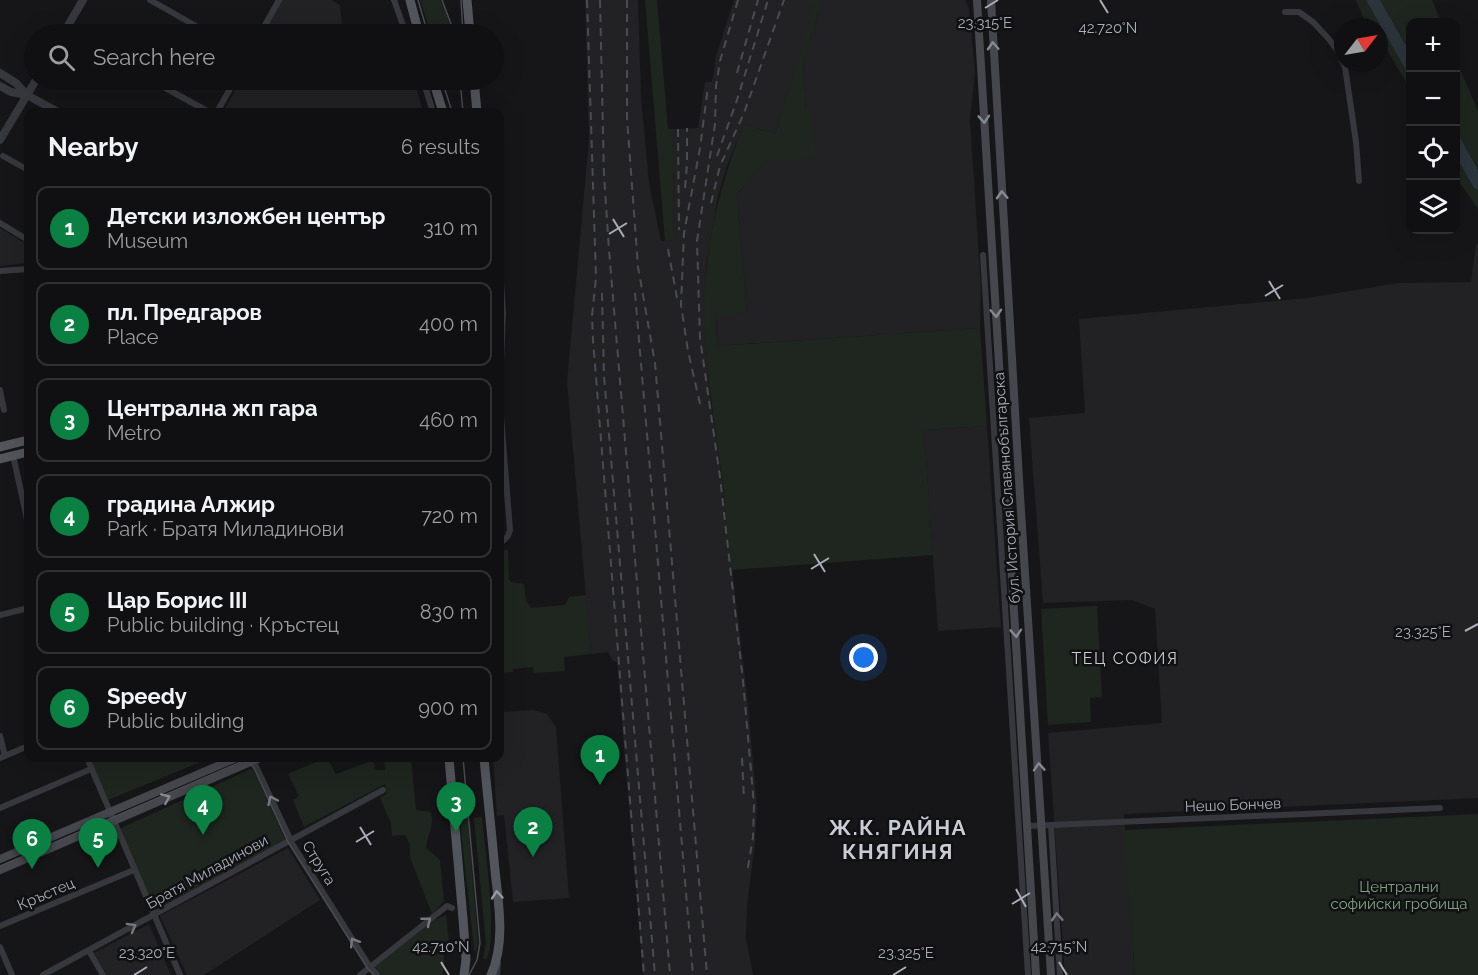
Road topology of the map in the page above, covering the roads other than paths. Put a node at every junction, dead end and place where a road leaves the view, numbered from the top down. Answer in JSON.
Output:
{"nodes":[{"id":1,"x":82,"y":0,"type":"edge"},
{"id":2,"x":150,"y":0,"type":"edge"},
{"id":3,"x":279,"y":0,"type":"edge"},
{"id":4,"x":394,"y":0,"type":"edge"},
{"id":5,"x":410,"y":0,"type":"edge"},
{"id":6,"x":466,"y":0,"type":"edge"},
{"id":7,"x":970,"y":0,"type":"edge"},
{"id":8,"x":977,"y":0,"type":"edge"},
{"id":9,"x":991,"y":0,"type":"edge"},
{"id":10,"x":1286,"y":12,"type":"dead end"},
{"id":11,"x":978,"y":20,"type":"junction"},
{"id":12,"x":71,"y":24,"type":"edge"},
{"id":13,"x":192,"y":24,"type":"edge"},
{"id":14,"x":266,"y":24,"type":"edge"},
{"id":15,"x":402,"y":24,"type":"edge"},
{"id":16,"x":416,"y":24,"type":"edge"},
{"id":17,"x":469,"y":24,"type":"edge"},
{"id":18,"x":0,"y":74,"type":"edge"},
{"id":19,"x":0,"y":86,"type":"edge"},
{"id":20,"x":30,"y":90,"type":"edge"},
{"id":21,"x":169,"y":90,"type":"edge"},
{"id":22,"x":229,"y":90,"type":"edge"},
{"id":23,"x":426,"y":90,"type":"edge"},
{"id":24,"x":436,"y":90,"type":"edge"},
{"id":25,"x":475,"y":90,"type":"edge"},
{"id":26,"x":27,"y":95,"type":"junction"},
{"id":27,"x":51,"y":108,"type":"edge"},
{"id":28,"x":202,"y":108,"type":"edge"},
{"id":29,"x":219,"y":108,"type":"edge"},
{"id":30,"x":432,"y":108,"type":"edge"},
{"id":31,"x":443,"y":108,"type":"edge"},
{"id":32,"x":477,"y":108,"type":"edge"},
{"id":33,"x":0,"y":140,"type":"edge"},
{"id":34,"x":3,"y":156,"type":"dead end"},
{"id":35,"x":24,"y":168,"type":"edge"},
{"id":36,"x":1359,"y":180,"type":"dead end"},
{"id":37,"x":0,"y":223,"type":"edge"},
{"id":38,"x":24,"y":238,"type":"edge"},
{"id":39,"x":983,"y":255,"type":"dead end"},
{"id":40,"x":24,"y":269,"type":"edge"},
{"id":41,"x":0,"y":271,"type":"edge"},
{"id":42,"x":0,"y":390,"type":"edge"},
{"id":43,"x":4,"y":410,"type":"dead end"},
{"id":44,"x":24,"y":441,"type":"edge"},
{"id":45,"x":0,"y":447,"type":"edge"},
{"id":46,"x":24,"y":453,"type":"edge"},
{"id":47,"x":504,"y":454,"type":"edge"},
{"id":48,"x":13,"y":456,"type":"junction"},
{"id":49,"x":0,"y":459,"type":"edge"},
{"id":50,"x":24,"y":506,"type":"edge"},
{"id":51,"x":504,"y":540,"type":"edge"},
{"id":52,"x":24,"y":609,"type":"edge"},
{"id":53,"x":0,"y":615,"type":"edge"},
{"id":54,"x":0,"y":736,"type":"edge"},
{"id":55,"x":24,"y":748,"type":"edge"},
{"id":56,"x":2,"y":757,"type":"edge"},
{"id":57,"x":89,"y":762,"type":"edge"},
{"id":58,"x":228,"y":762,"type":"edge"},
{"id":59,"x":248,"y":762,"type":"edge"},
{"id":60,"x":256,"y":762,"type":"edge"},
{"id":61,"x":449,"y":762,"type":"edge"},
{"id":62,"x":484,"y":762,"type":"edge"},
{"id":63,"x":92,"y":769,"type":"junction"},
{"id":64,"x":383,"y":790,"type":"dead end"},
{"id":65,"x":1410,"y":801,"type":"dead end"},
{"id":66,"x":0,"y":808,"type":"edge"},
{"id":67,"x":1440,"y":808,"type":"dead end"},
{"id":68,"x":1410,"y":810,"type":"junction"},
{"id":69,"x":111,"y":817,"type":"junction"},
{"id":70,"x":1047,"y":825,"type":"junction"},
{"id":71,"x":1028,"y":826,"type":"junction"},
{"id":72,"x":289,"y":841,"type":"junction"},
{"id":73,"x":0,"y":859,"type":"edge"},
{"id":74,"x":0,"y":870,"type":"edge"},
{"id":75,"x":134,"y":870,"type":"junction"},
{"id":76,"x":452,"y":908,"type":"dead end"},
{"id":77,"x":154,"y":915,"type":"junction"},
{"id":78,"x":0,"y":926,"type":"edge"},
{"id":79,"x":0,"y":946,"type":"edge"},
{"id":80,"x":89,"y":951,"type":"junction"},
{"id":81,"x":498,"y":954,"type":"junction"},
{"id":82,"x":370,"y":967,"type":"junction"},
{"id":83,"x":12,"y":975,"type":"edge"},
{"id":84,"x":43,"y":975,"type":"edge"},
{"id":85,"x":103,"y":975,"type":"edge"},
{"id":86,"x":180,"y":975,"type":"edge"},
{"id":87,"x":360,"y":975,"type":"edge"},
{"id":88,"x":377,"y":975,"type":"edge"},
{"id":89,"x":464,"y":975,"type":"edge"},
{"id":90,"x":491,"y":975,"type":"edge"},
{"id":91,"x":497,"y":975,"type":"edge"},
{"id":92,"x":1028,"y":975,"type":"edge"},
{"id":93,"x":1036,"y":975,"type":"edge"},
{"id":94,"x":1051,"y":975,"type":"edge"},
{"id":95,"x":1060,"y":975,"type":"edge"}],
"edges":[{"from":1,"to":12,"type":"street"},
{"from":2,"to":13,"type":"street"},
{"from":3,"to":14,"type":"street"},
{"from":4,"to":15,"type":"street"},
{"from":5,"to":16,"type":"main road"},
{"from":6,"to":17,"type":"main road"},
{"from":7,"to":11,"type":"main road"},
{"from":8,"to":11,"type":"main road","name":"бул. История Славянобългарска"},
{"from":70,"to":9,"type":"main road","name":"бул. История Славянобългарска","one_way":true},
{"from":10,"to":36,"type":"street"},
{"from":11,"to":71,"type":"main road","name":"бул. История Славянобългарска","one_way":true},
{"from":18,"to":26,"type":"street"},
{"from":19,"to":26,"type":"street"},
{"from":20,"to":26,"type":"street"},
{"from":21,"to":28,"type":"street"},
{"from":22,"to":29,"type":"street"},
{"from":23,"to":30,"type":"street"},
{"from":24,"to":31,"type":"main road"},
{"from":25,"to":32,"type":"main road"},
{"from":26,"to":27,"type":"street"},
{"from":26,"to":33,"type":"street"},
{"from":34,"to":35,"type":"street"},
{"from":37,"to":38,"type":"street"},
{"from":39,"to":92,"type":"street","name":"бул. История Славянобългарска"},
{"from":40,"to":41,"type":"street"},
{"from":42,"to":43,"type":"street"},
{"from":44,"to":45,"type":"main road"},
{"from":46,"to":48,"type":"main road"},
{"from":47,"to":51,"type":"street"},
{"from":48,"to":49,"type":"main road"},
{"from":48,"to":50,"type":"street"},
{"from":52,"to":53,"type":"street"},
{"from":54,"to":56,"type":"street"},
{"from":55,"to":56,"type":"street"},
{"from":57,"to":63,"type":"street"},
{"from":58,"to":69,"type":"main road"},
{"from":69,"to":59,"type":"main road","one_way":true},
{"from":72,"to":60,"type":"street","name":"Струга","one_way":true},
{"from":61,"to":89,"type":"main road"},
{"from":81,"to":62,"type":"main road","one_way":true},
{"from":63,"to":66,"type":"street"},
{"from":63,"to":69,"type":"street"},
{"from":64,"to":72,"type":"street","name":"Братя Миладинови"},
{"from":65,"to":68,"type":"street"},
{"from":67,"to":68,"type":"street","name":"Нешо Бончев"},
{"from":68,"to":70,"type":"street","name":"Нешо Бончев"},
{"from":69,"to":73,"type":"main road"},
{"from":69,"to":74,"type":"main road"},
{"from":69,"to":75,"type":"street"},
{"from":70,"to":71,"type":"street","name":"Нешо Бончев"},
{"from":70,"to":94,"type":"main road","name":"бул. История Славянобългарска"},
{"from":95,"to":70,"type":"street","name":"бул. История Славянобългарска","one_way":true},
{"from":71,"to":93,"type":"main road","name":"бул. История Славянобългарска"},
{"from":72,"to":77,"type":"street","name":"Братя Миладинови"},
{"from":82,"to":72,"type":"street","name":"Струга","one_way":true},
{"from":75,"to":77,"type":"street"},
{"from":75,"to":78,"type":"street","name":"Кръстец"},
{"from":82,"to":76,"type":"street","one_way":true},
{"from":80,"to":77,"type":"street","name":"Братя Миладинови","one_way":true},
{"from":77,"to":86,"type":"street"},
{"from":79,"to":83,"type":"street"},
{"from":80,"to":84,"type":"street","name":"Братя Миладинови"},
{"from":80,"to":85,"type":"street"},
{"from":81,"to":90,"type":"main road"},
{"from":81,"to":91,"type":"street"},
{"from":82,"to":87,"type":"street"},
{"from":82,"to":88,"type":"street","name":"Струга"}]}
